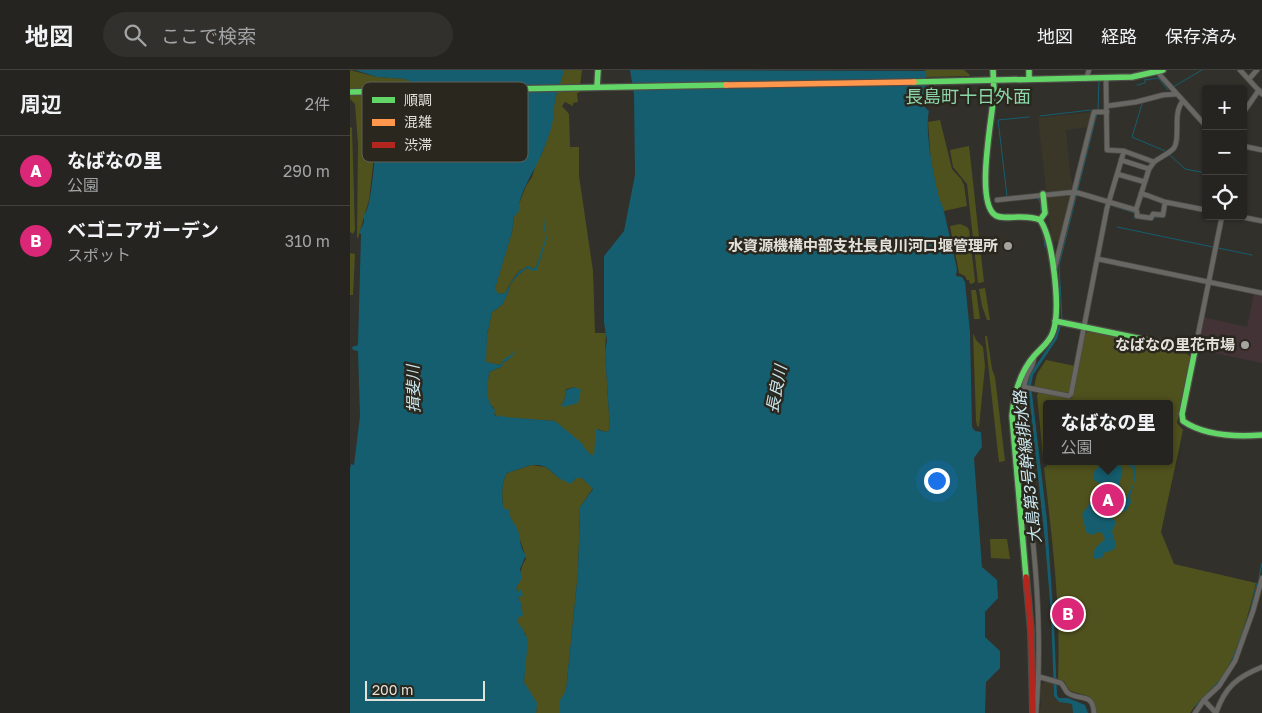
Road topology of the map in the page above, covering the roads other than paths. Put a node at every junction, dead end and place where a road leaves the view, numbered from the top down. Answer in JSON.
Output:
{"nodes":[{"id":1,"x":598,"y":70,"type":"edge"},
{"id":2,"x":993,"y":70,"type":"edge"},
{"id":3,"x":1029,"y":70,"type":"edge"},
{"id":4,"x":1089,"y":70,"type":"edge"},
{"id":5,"x":1240,"y":70,"type":"edge"},
{"id":6,"x":1258,"y":70,"type":"edge"},
{"id":7,"x":1161,"y":71,"type":"edge"},
{"id":8,"x":1106,"y":78,"type":"junction"},
{"id":9,"x":1029,"y":79,"type":"junction"},
{"id":10,"x":1088,"y":79,"type":"junction"},
{"id":11,"x":1249,"y":79,"type":"junction"},
{"id":12,"x":993,"y":80,"type":"junction"},
{"id":13,"x":597,"y":85,"type":"junction"},
{"id":14,"x":528,"y":87,"type":"edge"},
{"id":15,"x":994,"y":91,"type":"tunnel mouth"},
{"id":16,"x":1261,"y":92,"type":"edge"},
{"id":17,"x":1177,"y":94,"type":"junction"},
{"id":18,"x":1183,"y":101,"type":"junction"},
{"id":19,"x":994,"y":102,"type":"tunnel mouth"},
{"id":20,"x":1107,"y":106,"type":"junction"},
{"id":21,"x":1247,"y":108,"type":"edge"},
{"id":22,"x":1107,"y":112,"type":"junction"},
{"id":23,"x":1202,"y":122,"type":"edge"},
{"id":24,"x":1247,"y":147,"type":"edge"},
{"id":25,"x":1262,"y":150,"type":"edge"},
{"id":26,"x":1124,"y":151,"type":"junction"},
{"id":27,"x":1122,"y":160,"type":"junction"},
{"id":28,"x":1154,"y":162,"type":"junction"},
{"id":29,"x":1149,"y":169,"type":"junction"},
{"id":30,"x":1117,"y":174,"type":"junction"},
{"id":31,"x":1144,"y":182,"type":"junction"},
{"id":32,"x":1077,"y":192,"type":"junction"},
{"id":33,"x":1141,"y":193,"type":"junction"},
{"id":34,"x":1043,"y":194,"type":"junction"},
{"id":35,"x":997,"y":200,"type":"dead end"},
{"id":36,"x":1109,"y":202,"type":"junction"},
{"id":37,"x":1164,"y":202,"type":"junction"},
{"id":38,"x":1202,"y":209,"type":"edge"},
{"id":39,"x":1136,"y":210,"type":"junction"},
{"id":40,"x":1247,"y":218,"type":"edge"},
{"id":41,"x":1040,"y":220,"type":"junction"},
{"id":42,"x":1221,"y":220,"type":"edge"},
{"id":43,"x":1262,"y":221,"type":"edge"},
{"id":44,"x":1098,"y":259,"type":"junction"},
{"id":45,"x":1052,"y":269,"type":"junction"},
{"id":46,"x":1209,"y":282,"type":"junction"},
{"id":47,"x":1262,"y":293,"type":"edge"},
{"id":48,"x":1059,"y":322,"type":"junction"},
{"id":49,"x":1084,"y":327,"type":"junction"},
{"id":50,"x":1195,"y":350,"type":"junction"},
{"id":51,"x":1034,"y":357,"type":"junction"},
{"id":52,"x":1028,"y":388,"type":"junction"},
{"id":53,"x":1262,"y":435,"type":"edge"},
{"id":54,"x":1262,"y":578,"type":"edge"},
{"id":55,"x":1262,"y":667,"type":"edge"},
{"id":56,"x":1040,"y":677,"type":"junction"},
{"id":57,"x":1204,"y":700,"type":"junction"},
{"id":58,"x":1035,"y":713,"type":"edge"},
{"id":59,"x":1094,"y":713,"type":"edge"},
{"id":60,"x":1195,"y":713,"type":"edge"},
{"id":61,"x":1216,"y":713,"type":"edge"}],
"edges":[{"from":1,"to":13,"type":"main road"},
{"from":2,"to":12,"type":"main road"},
{"from":3,"to":9,"type":"main road"},
{"from":4,"to":10,"type":"street"},
{"from":5,"to":11,"type":"street"},
{"from":6,"to":11,"type":"street"},
{"from":7,"to":8,"type":"main road"},
{"from":7,"to":17,"type":"street"},
{"from":8,"to":10,"type":"main road"},
{"from":8,"to":20,"type":"street"},
{"from":9,"to":10,"type":"main road"},
{"from":9,"to":12,"type":"main road"},
{"from":11,"to":16,"type":"street"},
{"from":12,"to":13,"type":"main road"},
{"from":12,"to":15,"type":"main road"},
{"from":13,"to":14,"type":"main road"},
{"from":16,"to":21,"type":"street"},
{"from":17,"to":18,"type":"street"},
{"from":17,"to":20,"type":"street"},
{"from":18,"to":23,"type":"street"},
{"from":18,"to":28,"type":"street"},
{"from":19,"to":41,"type":"main road"},
{"from":20,"to":22,"type":"street"},
{"from":22,"to":26,"type":"street"},
{"from":22,"to":32,"type":"street"},
{"from":24,"to":25,"type":"street"},
{"from":26,"to":27,"type":"street"},
{"from":26,"to":28,"type":"street"},
{"from":27,"to":29,"type":"street"},
{"from":27,"to":30,"type":"street"},
{"from":28,"to":29,"type":"street"},
{"from":29,"to":31,"type":"street"},
{"from":30,"to":31,"type":"street"},
{"from":30,"to":36,"type":"street"},
{"from":31,"to":33,"type":"street"},
{"from":32,"to":34,"type":"street"},
{"from":32,"to":36,"type":"street"},
{"from":32,"to":45,"type":"street"},
{"from":33,"to":37,"type":"street"},
{"from":33,"to":39,"type":"street"},
{"from":34,"to":35,"type":"street"},
{"from":34,"to":41,"type":"main road"},
{"from":36,"to":39,"type":"street"},
{"from":36,"to":44,"type":"street"},
{"from":37,"to":38,"type":"street"},
{"from":37,"to":39,"type":"street"},
{"from":40,"to":43,"type":"street"},
{"from":41,"to":45,"type":"main road"},
{"from":42,"to":46,"type":"street"},
{"from":44,"to":46,"type":"street"},
{"from":44,"to":49,"type":"street"},
{"from":45,"to":48,"type":"main road"},
{"from":46,"to":47,"type":"street"},
{"from":46,"to":50,"type":"street"},
{"from":48,"to":49,"type":"main road"},
{"from":48,"to":51,"type":"main road"},
{"from":49,"to":50,"type":"main road"},
{"from":49,"to":52,"type":"street"},
{"from":50,"to":53,"type":"main road"},
{"from":51,"to":52,"type":"street"},
{"from":51,"to":58,"type":"main road"},
{"from":52,"to":56,"type":"street"},
{"from":54,"to":57,"type":"street"},
{"from":55,"to":61,"type":"street"},
{"from":56,"to":58,"type":"street"},
{"from":56,"to":59,"type":"street"},
{"from":57,"to":60,"type":"street"},
{"from":57,"to":61,"type":"street"}]}
